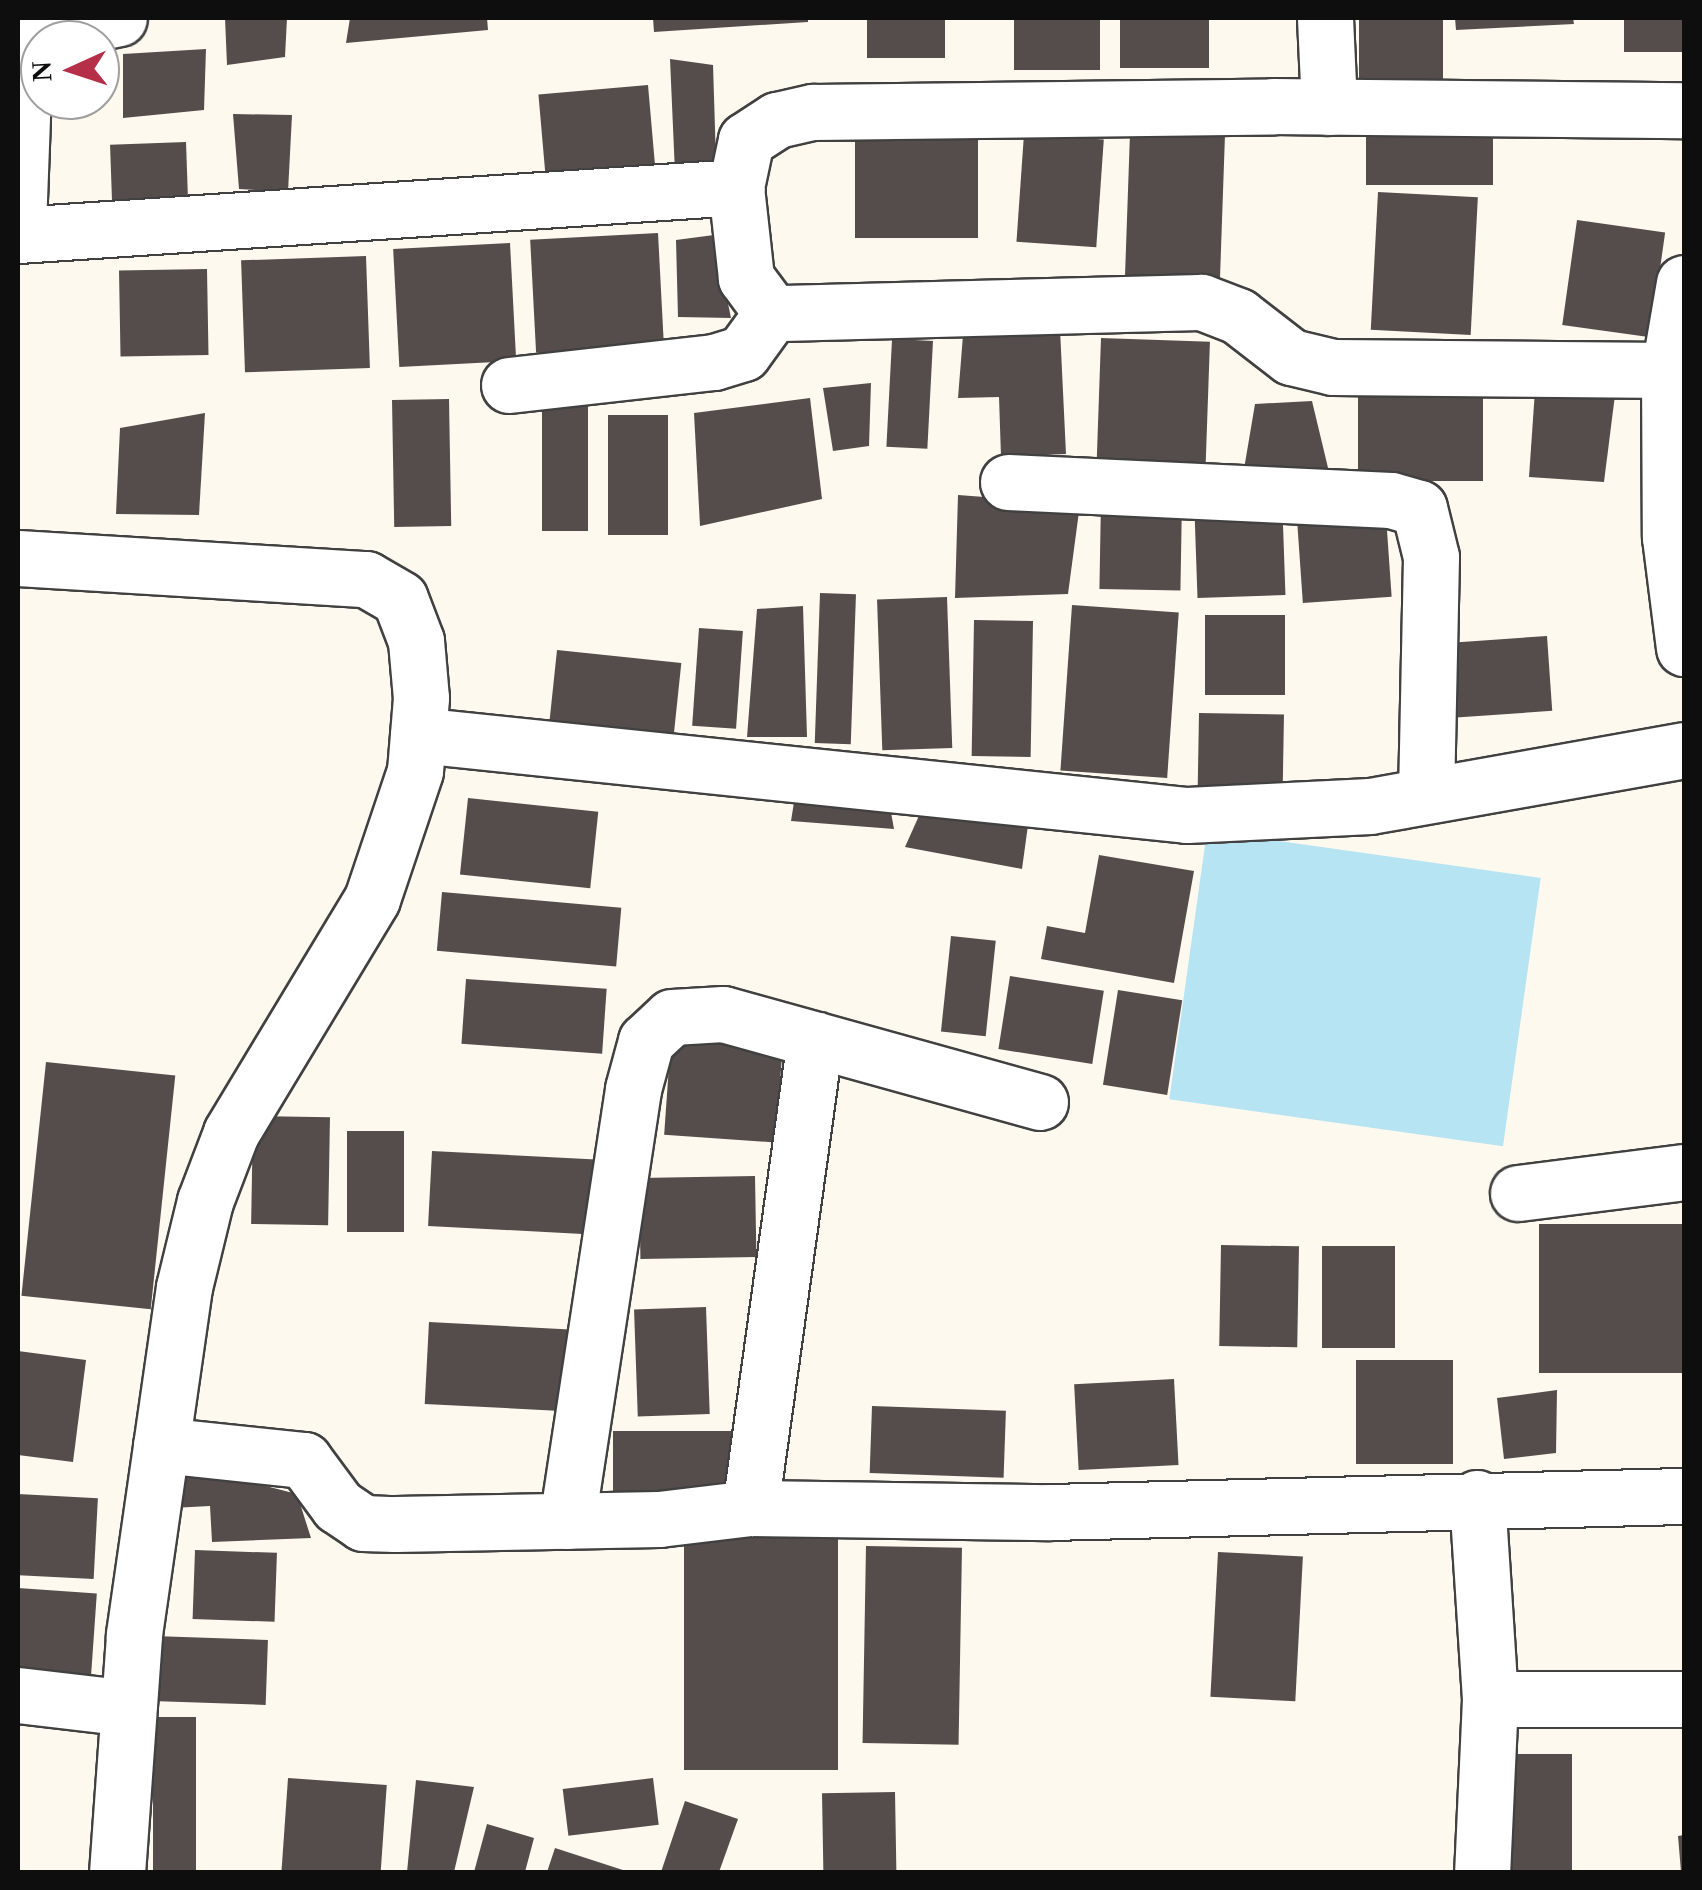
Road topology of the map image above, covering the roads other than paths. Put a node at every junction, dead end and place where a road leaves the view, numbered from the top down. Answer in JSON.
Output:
{"nodes":[{"id":1,"x":1325,"y":18,"type":"edge"},
{"id":2,"x":20,"y":101,"type":"edge"},
{"id":3,"x":1329,"y":107,"type":"junction"},
{"id":4,"x":1684,"y":110,"type":"edge"},
{"id":5,"x":736,"y":187,"type":"junction"},
{"id":6,"x":18,"y":227,"type":"edge"},
{"id":7,"x":18,"y":235,"type":"edge"},
{"id":8,"x":1684,"y":282,"type":"edge"},
{"id":9,"x":772,"y":312,"type":"junction"},
{"id":10,"x":1669,"y":370,"type":"junction"},
{"id":11,"x":508,"y":385,"type":"dead end"},
{"id":12,"x":1008,"y":482,"type":"dead end"},
{"id":13,"x":1677,"y":537,"type":"edge"},
{"id":14,"x":18,"y":558,"type":"edge"},
{"id":15,"x":1684,"y":648,"type":"edge"},
{"id":16,"x":418,"y":735,"type":"junction"},
{"id":17,"x":1684,"y":750,"type":"edge"},
{"id":18,"x":1426,"y":795,"type":"junction"},
{"id":19,"x":815,"y":1039,"type":"junction"},
{"id":20,"x":1040,"y":1102,"type":"dead end"},
{"id":21,"x":1684,"y":1172,"type":"edge"},
{"id":22,"x":1518,"y":1192,"type":"dead end"},
{"id":23,"x":161,"y":1445,"type":"junction"},
{"id":24,"x":1684,"y":1496,"type":"edge"},
{"id":25,"x":1477,"y":1498,"type":"junction"},
{"id":26,"x":750,"y":1508,"type":"junction"},
{"id":27,"x":567,"y":1521,"type":"junction"},
{"id":28,"x":18,"y":1695,"type":"edge"},
{"id":29,"x":1490,"y":1699,"type":"junction"},
{"id":30,"x":1684,"y":1699,"type":"edge"},
{"id":31,"x":128,"y":1708,"type":"junction"},
{"id":32,"x":116,"y":1872,"type":"edge"},
{"id":33,"x":1482,"y":1872,"type":"edge"}],
"edges":[{"from":1,"to":3,"type":"street"},
{"from":2,"to":6,"type":"street"},
{"from":3,"to":4,"type":"street"},
{"from":3,"to":5,"type":"street"},
{"from":5,"to":7,"type":"street"},
{"from":5,"to":9,"type":"street"},
{"from":8,"to":10,"type":"street"},
{"from":9,"to":10,"type":"street"},
{"from":9,"to":11,"type":"street"},
{"from":10,"to":13,"type":"street"},
{"from":12,"to":18,"type":"street"},
{"from":13,"to":15,"type":"street"},
{"from":14,"to":16,"type":"street"},
{"from":16,"to":18,"type":"street"},
{"from":16,"to":23,"type":"street"},
{"from":17,"to":18,"type":"street"},
{"from":19,"to":20,"type":"street"},
{"from":19,"to":26,"type":"street"},
{"from":19,"to":27,"type":"street"},
{"from":21,"to":22,"type":"street"},
{"from":23,"to":27,"type":"street"},
{"from":23,"to":31,"type":"street"},
{"from":24,"to":25,"type":"street"},
{"from":25,"to":26,"type":"street"},
{"from":25,"to":29,"type":"street"},
{"from":26,"to":27,"type":"street"},
{"from":28,"to":31,"type":"street"},
{"from":29,"to":30,"type":"street"},
{"from":29,"to":33,"type":"street"},
{"from":31,"to":32,"type":"street"}]}
